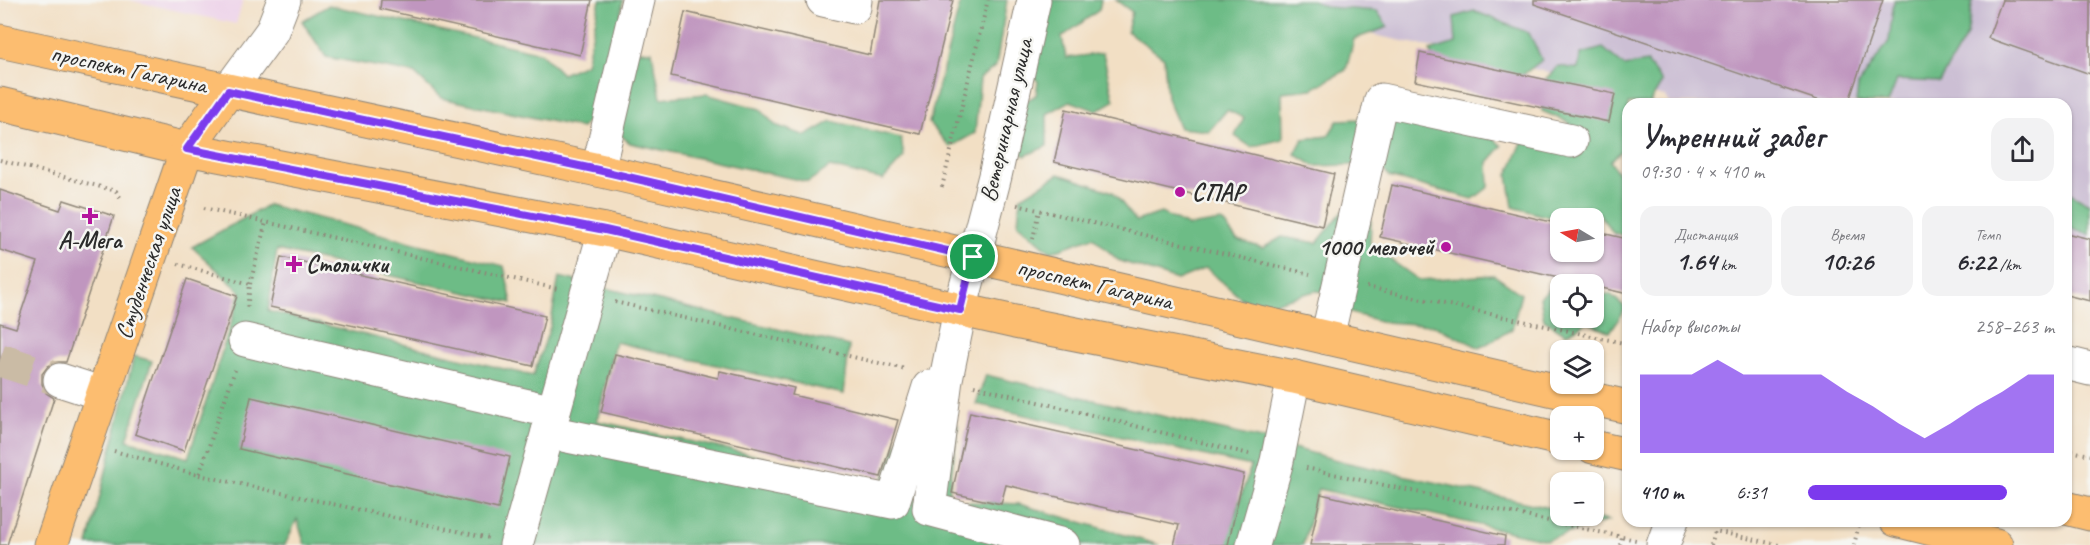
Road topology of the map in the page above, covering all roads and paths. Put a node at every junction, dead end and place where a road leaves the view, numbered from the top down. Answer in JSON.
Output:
{"nodes":[{"id":1,"x":284,"y":0,"type":"edge"},
{"id":2,"x":638,"y":0,"type":"edge"},
{"id":3,"x":823,"y":0,"type":"edge"},
{"id":4,"x":855,"y":0,"type":"edge"},
{"id":5,"x":988,"y":0,"type":"edge"},
{"id":6,"x":1034,"y":0,"type":"edge"},
{"id":7,"x":0,"y":41,"type":"edge"},
{"id":8,"x":228,"y":91,"type":"junction"},
{"id":9,"x":0,"y":104,"type":"edge"},
{"id":10,"x":1571,"y":141,"type":"dead end"},
{"id":11,"x":187,"y":149,"type":"junction"},
{"id":12,"x":0,"y":159,"type":"edge"},
{"id":13,"x":598,"y":170,"type":"junction"},
{"id":14,"x":942,"y":187,"type":"dead end"},
{"id":15,"x":988,"y":198,"type":"junction"},
{"id":16,"x":122,"y":200,"type":"dead end"},
{"id":17,"x":1040,"y":210,"type":"junction"},
{"id":18,"x":266,"y":222,"type":"dead end"},
{"id":19,"x":605,"y":230,"type":"junction"},
{"id":20,"x":1032,"y":243,"type":"dead end"},
{"id":21,"x":973,"y":257,"type":"junction"},
{"id":22,"x":171,"y":262,"type":"dead end"},
{"id":23,"x":1340,"y":281,"type":"junction"},
{"id":24,"x":250,"y":284,"type":"junction"},
{"id":25,"x":954,"y":308,"type":"junction"},
{"id":26,"x":1327,"y":338,"type":"junction"},
{"id":27,"x":245,"y":340,"type":"junction"},
{"id":28,"x":1622,"y":343,"type":"edge"},
{"id":29,"x":2072,"y":364,"type":"edge"},
{"id":30,"x":2090,"y":369,"type":"edge"},
{"id":31,"x":1294,"y":377,"type":"junction"},
{"id":32,"x":60,"y":380,"type":"tunnel mouth"},
{"id":33,"x":103,"y":394,"type":"junction"},
{"id":34,"x":1622,"y":406,"type":"edge"},
{"id":35,"x":551,"y":422,"type":"junction"},
{"id":36,"x":1550,"y":437,"type":"edge"},
{"id":37,"x":110,"y":450,"type":"dead end"},
{"id":38,"x":1604,"y":450,"type":"edge"},
{"id":39,"x":2072,"y":451,"type":"edge"},
{"id":40,"x":1622,"y":454,"type":"edge"},
{"id":41,"x":2090,"y":455,"type":"edge"},
{"id":42,"x":199,"y":475,"type":"junction"},
{"id":43,"x":2072,"y":510,"type":"edge"},
{"id":44,"x":2090,"y":514,"type":"edge"},
{"id":45,"x":1669,"y":527,"type":"edge"},
{"id":46,"x":1858,"y":527,"type":"edge"},
{"id":47,"x":1924,"y":527,"type":"edge"},
{"id":48,"x":1622,"y":537,"type":"dead end"},
{"id":49,"x":516,"y":544,"type":"edge"},
{"id":50,"x":51,"y":545,"type":"edge"},
{"id":51,"x":1063,"y":545,"type":"edge"},
{"id":52,"x":1253,"y":545,"type":"edge"},
{"id":53,"x":1620,"y":545,"type":"edge"},
{"id":54,"x":1663,"y":545,"type":"edge"},
{"id":55,"x":1711,"y":545,"type":"edge"},
{"id":56,"x":1779,"y":545,"type":"edge"},
{"id":57,"x":1854,"y":545,"type":"edge"},
{"id":58,"x":1996,"y":545,"type":"edge"}],
"edges":[{"from":1,"to":8,"type":"street","name":"Студенческая улица"},
{"from":2,"to":13,"type":"street"},
{"from":3,"to":4,"type":"street"},
{"from":5,"to":14,"type":"path"},
{"from":6,"to":15,"type":"street","name":"Ветеринарная улица"},
{"from":7,"to":8,"type":"main road","name":"проспект Гагарина"},
{"from":8,"to":11,"type":"main road","name":"Студенческая улица"},
{"from":8,"to":13,"type":"main road","name":"проспект Гагарина"},
{"from":9,"to":11,"type":"main road"},
{"from":10,"to":23,"type":"street"},
{"from":11,"to":19,"type":"main road"},
{"from":11,"to":33,"type":"main road","name":"Студенческая улица"},
{"from":12,"to":16,"type":"path"},
{"from":13,"to":21,"type":"main road","name":"проспект Гагарина"},
{"from":15,"to":17,"type":"path"},
{"from":15,"to":21,"type":"street","name":"Ветеринарная улица"},
{"from":17,"to":20,"type":"path"},
{"from":17,"to":23,"type":"path"},
{"from":18,"to":24,"type":"path"},
{"from":19,"to":25,"type":"main road"},
{"from":19,"to":35,"type":"street"},
{"from":21,"to":25,"type":"street","name":"Ветеринарная улица"},
{"from":21,"to":26,"type":"main road","name":"проспект Гагарина"},
{"from":22,"to":24,"type":"path"},
{"from":23,"to":26,"type":"street"},
{"from":23,"to":28,"type":"path"},
{"from":24,"to":27,"type":"path"},
{"from":25,"to":31,"type":"main road"},
{"from":25,"to":35,"type":"street"},
{"from":25,"to":51,"type":"street"},
{"from":26,"to":34,"type":"main road","name":"проспект Гагарина"},
{"from":27,"to":35,"type":"street"},
{"from":27,"to":42,"type":"path"},
{"from":29,"to":30,"type":"street"},
{"from":31,"to":36,"type":"main road"},
{"from":31,"to":52,"type":"street"},
{"from":32,"to":33,"type":"street"},
{"from":33,"to":50,"type":"main road","name":"Студенческая улица"},
{"from":35,"to":49,"type":"street"},
{"from":37,"to":42,"type":"path"},
{"from":38,"to":40,"type":"main road"},
{"from":39,"to":41,"type":"path"},
{"from":42,"to":49,"type":"path"},
{"from":43,"to":44,"type":"main road"},
{"from":45,"to":54,"type":"street"},
{"from":46,"to":57,"type":"path"},
{"from":47,"to":58,"type":"main road"},
{"from":48,"to":53,"type":"path"},
{"from":55,"to":56,"type":"path"}]}
